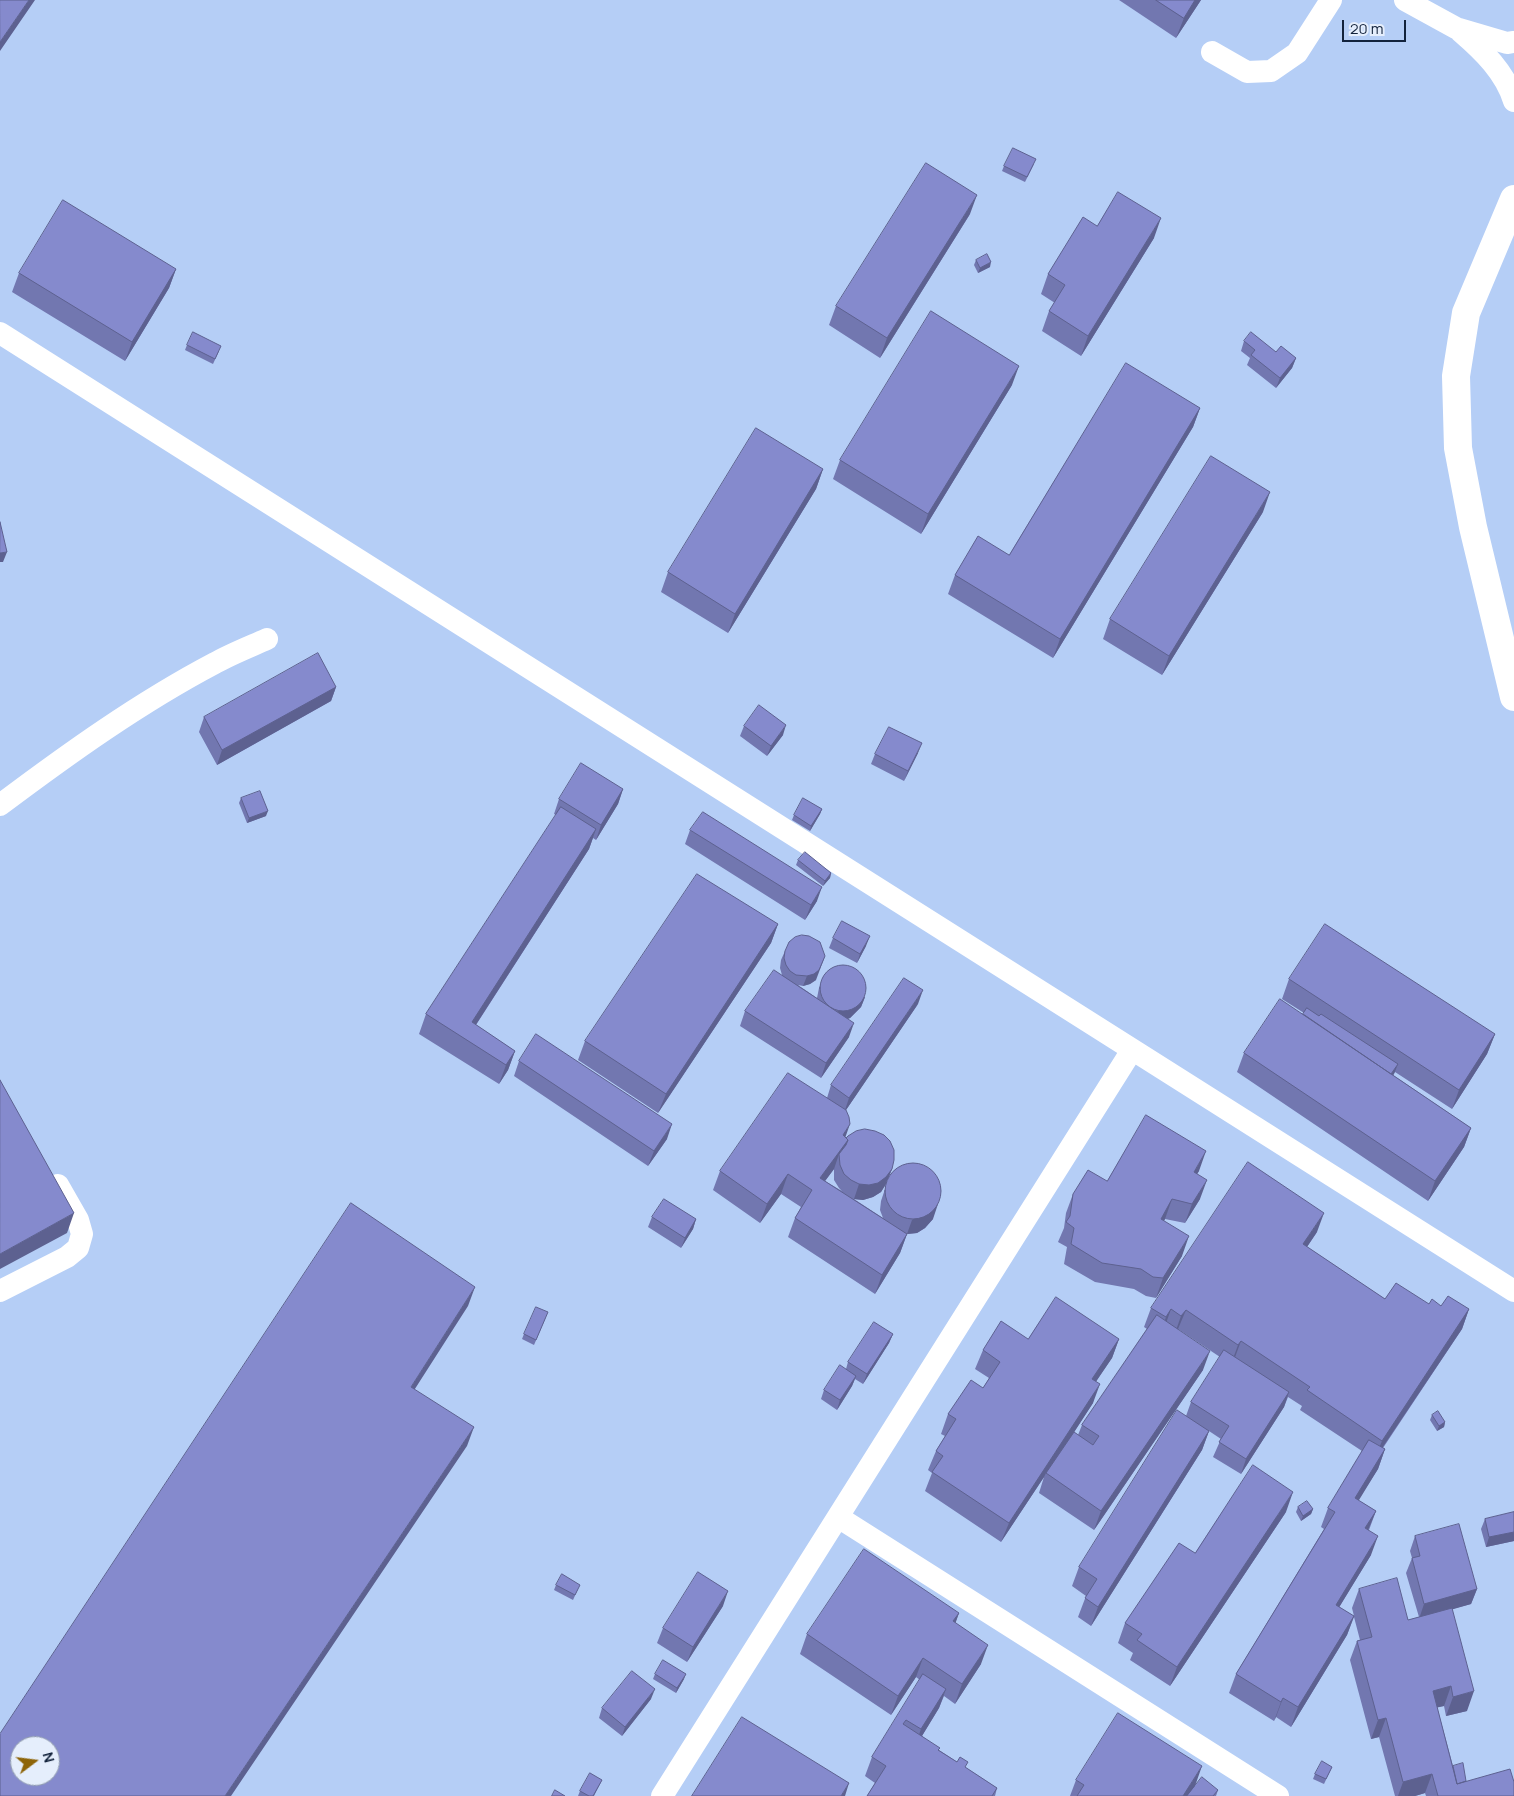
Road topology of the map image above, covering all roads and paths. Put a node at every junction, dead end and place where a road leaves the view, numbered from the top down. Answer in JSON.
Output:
{"nodes":[{"id":1,"x":1331,"y":0,"type":"edge"},
{"id":2,"x":1406,"y":0,"type":"edge"},
{"id":3,"x":1456,"y":28,"type":"junction"},
{"id":4,"x":1514,"y":42,"type":"edge"},
{"id":5,"x":1212,"y":52,"type":"dead end"},
{"id":6,"x":1514,"y":101,"type":"edge"},
{"id":7,"x":1514,"y":198,"type":"edge"},
{"id":8,"x":0,"y":333,"type":"edge"},
{"id":9,"x":267,"y":639,"type":"dead end"},
{"id":10,"x":1514,"y":697,"type":"edge"},
{"id":11,"x":0,"y":805,"type":"edge"},
{"id":12,"x":1132,"y":1050,"type":"junction"},
{"id":13,"x":49,"y":1168,"type":"edge"},
{"id":14,"x":0,"y":1291,"type":"edge"},
{"id":15,"x":1514,"y":1291,"type":"edge"},
{"id":16,"x":838,"y":1517,"type":"junction"},
{"id":17,"x":662,"y":1796,"type":"edge"},
{"id":18,"x":1278,"y":1796,"type":"edge"}],
"edges":[{"from":1,"to":5,"type":"street"},
{"from":2,"to":3,"type":"street"},
{"from":3,"to":4,"type":"street"},
{"from":3,"to":6,"type":"street"},
{"from":7,"to":10,"type":"main road"},
{"from":8,"to":12,"type":"street"},
{"from":9,"to":11,"type":"street"},
{"from":12,"to":15,"type":"street"},
{"from":12,"to":16,"type":"street"},
{"from":13,"to":14,"type":"street"},
{"from":16,"to":17,"type":"street"},
{"from":16,"to":18,"type":"street"}]}
